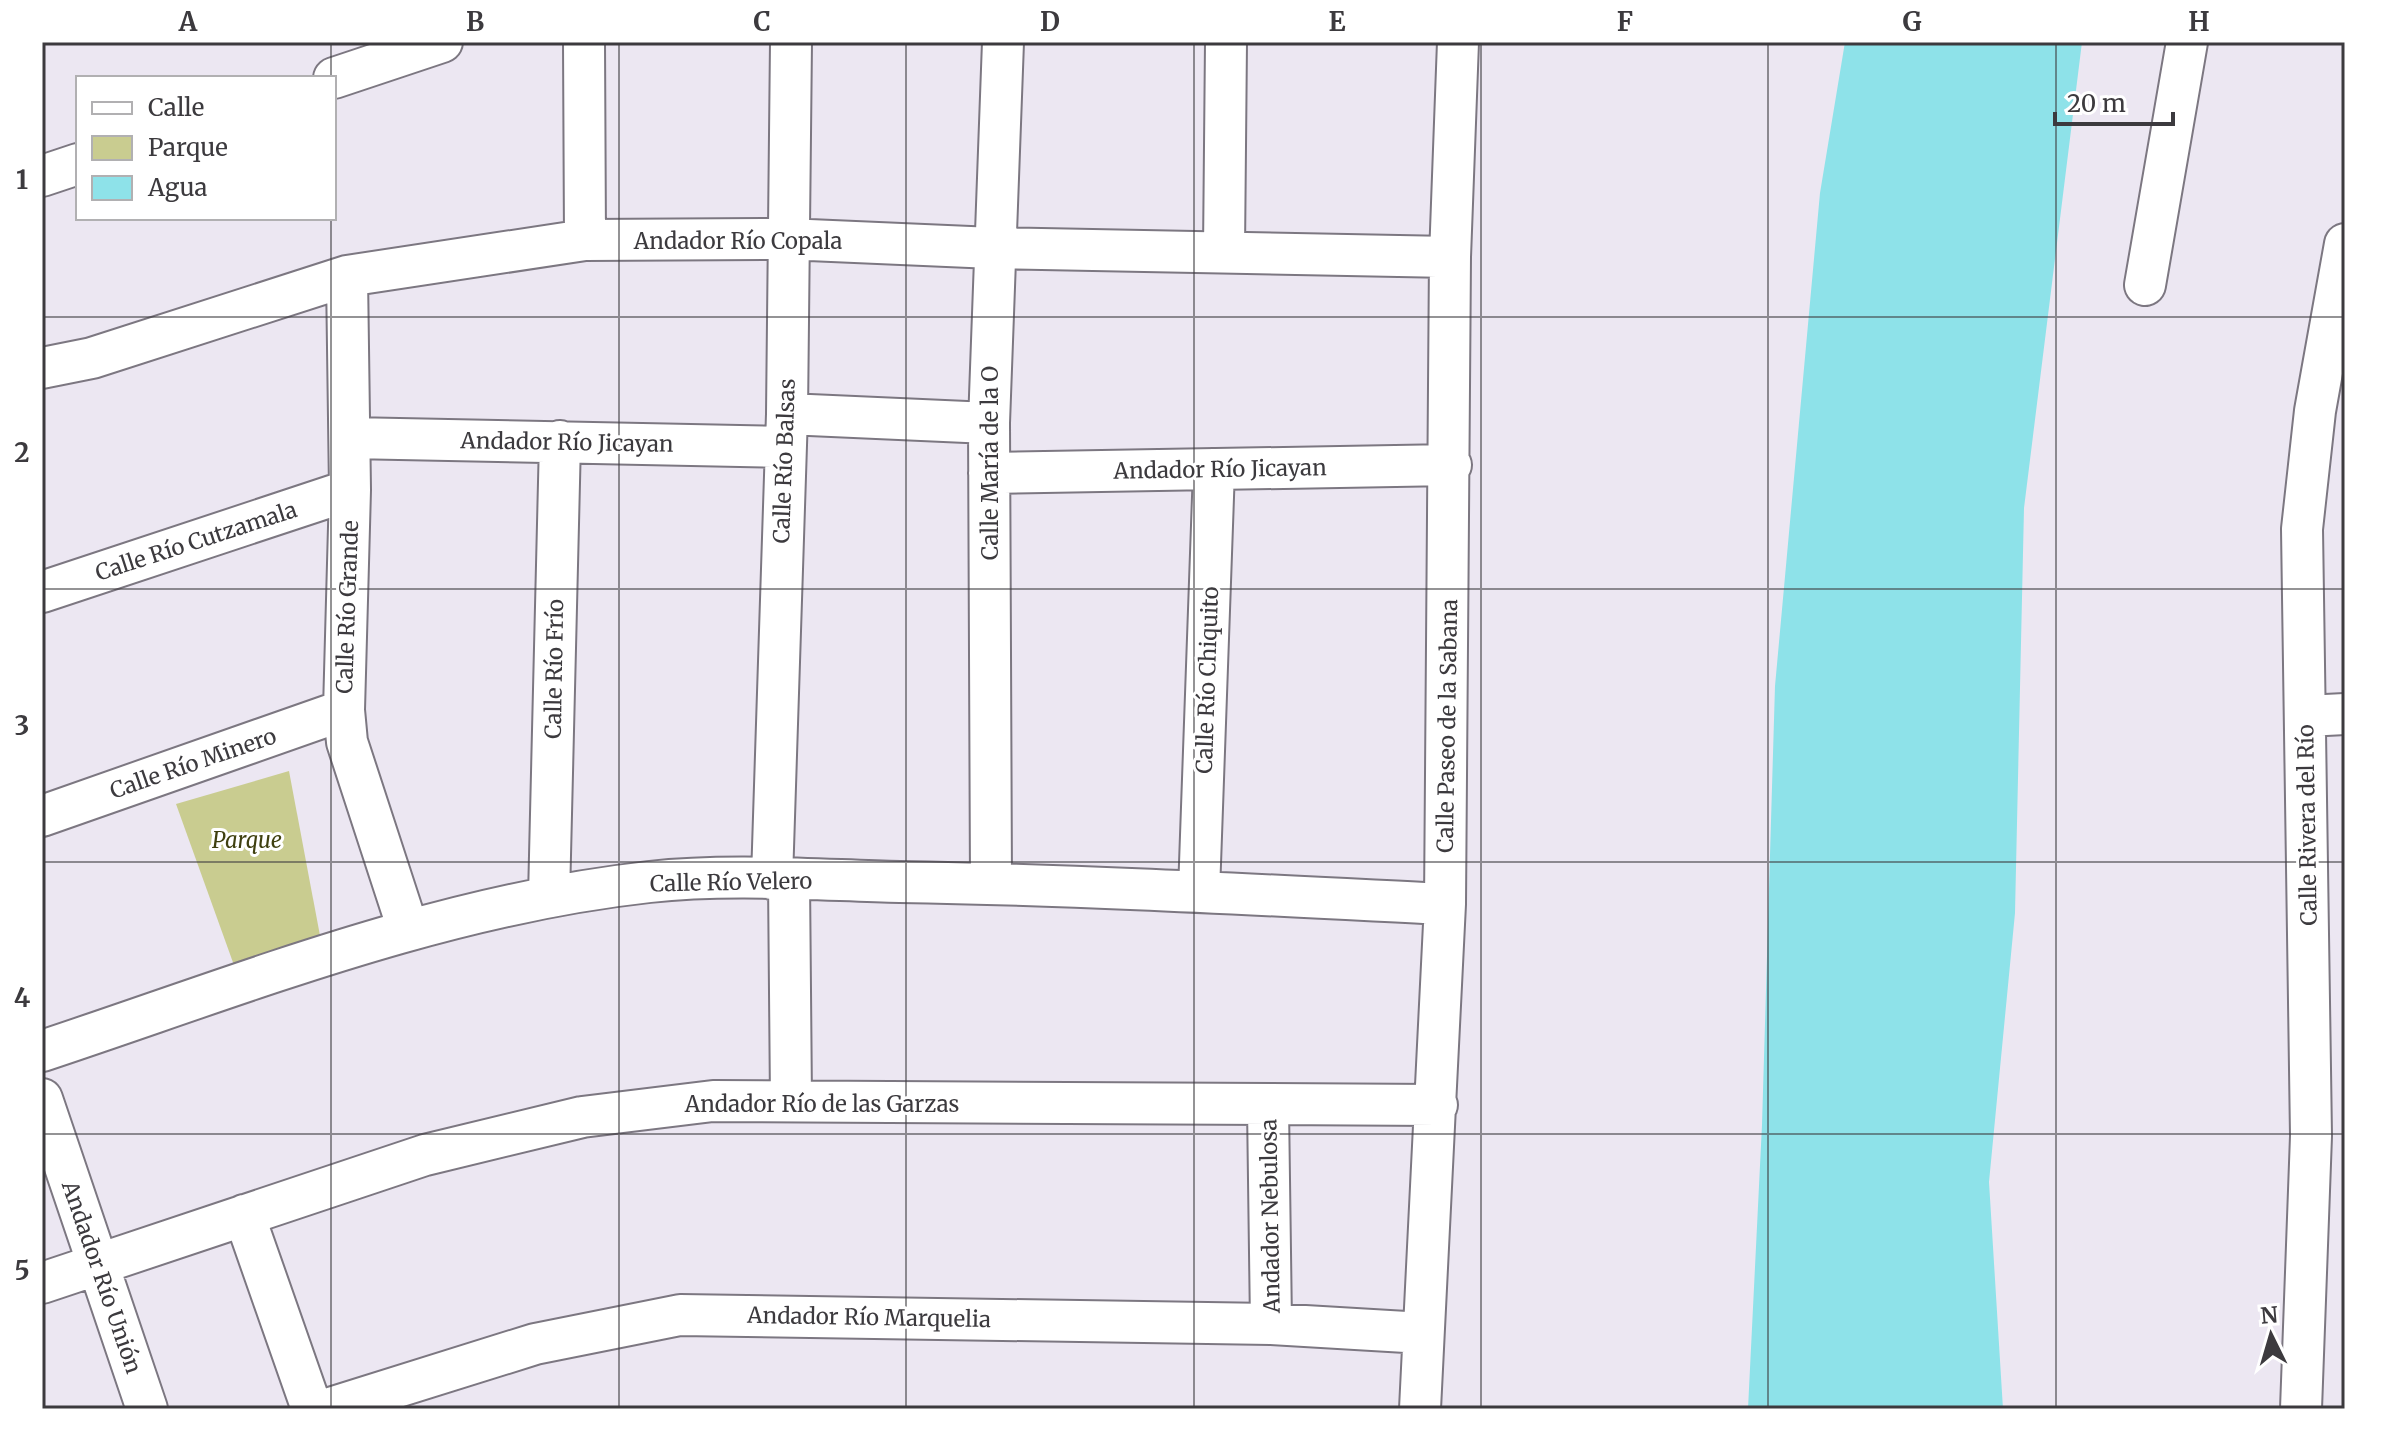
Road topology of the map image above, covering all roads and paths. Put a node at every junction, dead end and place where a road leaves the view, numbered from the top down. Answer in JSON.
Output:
{"nodes":[{"id":1,"x":442,"y":42,"type":"edge"},
{"id":2,"x":584,"y":42,"type":"edge"},
{"id":3,"x":791,"y":42,"type":"edge"},
{"id":4,"x":1003,"y":42,"type":"edge"},
{"id":5,"x":1226,"y":42,"type":"edge"},
{"id":6,"x":1458,"y":42,"type":"edge"},
{"id":7,"x":2187,"y":42,"type":"edge"},
{"id":8,"x":336,"y":77,"type":"edge"},
{"id":9,"x":76,"y":165,"type":"edge"},
{"id":10,"x":42,"y":176,"type":"edge"},
{"id":11,"x":786,"y":239,"type":"junction"},
{"id":12,"x":585,"y":240,"type":"junction"},
{"id":13,"x":993,"y":248,"type":"junction"},
{"id":14,"x":1224,"y":250,"type":"junction"},
{"id":15,"x":1450,"y":257,"type":"junction"},
{"id":16,"x":2343,"y":266,"type":"edge"},
{"id":17,"x":347,"y":276,"type":"junction"},
{"id":18,"x":2145,"y":285,"type":"dead end"},
{"id":19,"x":42,"y":368,"type":"edge"},
{"id":20,"x":989,"y":423,"type":"junction"},
{"id":21,"x":785,"y":430,"type":"junction"},
{"id":22,"x":350,"y":438,"type":"junction"},
{"id":23,"x":560,"y":441,"type":"junction"},
{"id":24,"x":1451,"y":465,"type":"junction"},
{"id":25,"x":1214,"y":469,"type":"junction"},
{"id":26,"x":989,"y":473,"type":"junction"},
{"id":27,"x":350,"y":490,"type":"junction"},
{"id":28,"x":42,"y":592,"type":"edge"},
{"id":29,"x":344,"y":710,"type":"junction"},
{"id":30,"x":2345,"y":714,"type":"edge"},
{"id":31,"x":2306,"y":716,"type":"junction"},
{"id":32,"x":42,"y":816,"type":"edge"},
{"id":33,"x":780,"y":879,"type":"junction"},
{"id":34,"x":991,"y":883,"type":"junction"},
{"id":35,"x":1199,"y":892,"type":"junction"},
{"id":36,"x":549,"y":897,"type":"junction"},
{"id":37,"x":1445,"y":904,"type":"junction"},
{"id":38,"x":408,"y":929,"type":"junction"},
{"id":39,"x":42,"y":1051,"type":"edge"},
{"id":40,"x":42,"y":1099,"type":"edge"},
{"id":41,"x":791,"y":1101,"type":"junction"},
{"id":42,"x":1437,"y":1105,"type":"junction"},
{"id":43,"x":1268,"y":1107,"type":"junction"},
{"id":44,"x":2328,"y":1135,"type":"edge"},
{"id":45,"x":244,"y":1215,"type":"junction"},
{"id":46,"x":97,"y":1265,"type":"junction"},
{"id":47,"x":42,"y":1283,"type":"edge"},
{"id":48,"x":1271,"y":1324,"type":"junction"},
{"id":49,"x":1423,"y":1333,"type":"junction"},
{"id":50,"x":147,"y":1409,"type":"edge"},
{"id":51,"x":312,"y":1409,"type":"edge"},
{"id":52,"x":327,"y":1409,"type":"edge"},
{"id":53,"x":1420,"y":1409,"type":"edge"},
{"id":54,"x":2301,"y":1409,"type":"edge"}],
"edges":[{"from":1,"to":8,"type":"street"},
{"from":2,"to":12,"type":"street"},
{"from":3,"to":11,"type":"street","name":"Calle Río Balsas"},
{"from":4,"to":13,"type":"street","name":"Calle María de la O"},
{"from":5,"to":14,"type":"street"},
{"from":6,"to":15,"type":"street","name":"Calle Paseo de la Sabana"},
{"from":7,"to":18,"type":"street"},
{"from":9,"to":10,"type":"street"},
{"from":11,"to":12,"type":"street","name":"Andador Río Copala"},
{"from":11,"to":13,"type":"street","name":"Andador Río Copala"},
{"from":11,"to":21,"type":"street","name":"Calle Río Balsas"},
{"from":12,"to":17,"type":"street","name":"Andador Río Copala"},
{"from":13,"to":14,"type":"street","name":"Andador Río Copala"},
{"from":13,"to":20,"type":"street","name":"Calle María de la O"},
{"from":14,"to":15,"type":"street","name":"Andador Río Copala"},
{"from":15,"to":24,"type":"street","name":"Calle Paseo de la Sabana"},
{"from":16,"to":31,"type":"street","name":"Calle Rivera del Río"},
{"from":17,"to":19,"type":"street","name":"Andador Río Copala"},
{"from":17,"to":22,"type":"street","name":"Calle Río Grande"},
{"from":20,"to":21,"type":"street","name":"Andador Río Jicayan"},
{"from":20,"to":26,"type":"street","name":"Calle María de la O"},
{"from":21,"to":23,"type":"street","name":"Andador Río Jicayan"},
{"from":21,"to":33,"type":"street","name":"Calle Río Balsas"},
{"from":22,"to":23,"type":"street","name":"Andador Río Jicayan"},
{"from":22,"to":27,"type":"street","name":"Calle Río Grande"},
{"from":23,"to":36,"type":"street","name":"Calle Río Frío"},
{"from":24,"to":25,"type":"street","name":"Andador Río Jicayan"},
{"from":24,"to":37,"type":"street","name":"Calle Paseo de la Sabana"},
{"from":25,"to":26,"type":"street","name":"Andador Río Jicayan"},
{"from":25,"to":35,"type":"street","name":"Calle Río Chiquito"},
{"from":26,"to":34,"type":"street","name":"Calle María de la O"},
{"from":27,"to":28,"type":"street","name":"Calle Río Cutzamala"},
{"from":27,"to":29,"type":"street","name":"Calle Río Grande"},
{"from":29,"to":32,"type":"street","name":"Calle Río Minero"},
{"from":29,"to":38,"type":"street","name":"Calle Río Grande"},
{"from":30,"to":31,"type":"street"},
{"from":31,"to":44,"type":"street","name":"Calle Rivera del Río"},
{"from":33,"to":34,"type":"street","name":"Calle Río Velero"},
{"from":33,"to":36,"type":"street","name":"Calle Río Velero"},
{"from":33,"to":41,"type":"street","name":"Calle Río Balsas"},
{"from":34,"to":35,"type":"street","name":"Calle Río Velero"},
{"from":35,"to":37,"type":"street","name":"Calle Río Velero"},
{"from":36,"to":38,"type":"street","name":"Calle Río Velero"},
{"from":37,"to":42,"type":"street","name":"Calle Paseo de la Sabana"},
{"from":38,"to":39,"type":"street","name":"Calle Río Velero"},
{"from":40,"to":46,"type":"street","name":"Andador Río Unión"},
{"from":41,"to":43,"type":"street","name":"Andador Río de las Garzas"},
{"from":41,"to":45,"type":"street","name":"Andador Río de las Garzas"},
{"from":42,"to":43,"type":"street","name":"Andador Río de las Garzas"},
{"from":42,"to":49,"type":"street","name":"Calle Paseo de la Sabana"},
{"from":43,"to":48,"type":"street","name":"Andador Nebulosa"},
{"from":44,"to":54,"type":"street","name":"Calle Rivera del Río"},
{"from":45,"to":46,"type":"street","name":"Andador Río de las Garzas"},
{"from":45,"to":51,"type":"street"},
{"from":46,"to":47,"type":"street","name":"Andador Río de las Garzas"},
{"from":46,"to":50,"type":"street","name":"Andador Río Unión"},
{"from":48,"to":49,"type":"street","name":"Andador Río Marquelia"},
{"from":48,"to":52,"type":"street","name":"Andador Río Marquelia"},
{"from":49,"to":53,"type":"street","name":"Calle Paseo de la Sabana"}]}
